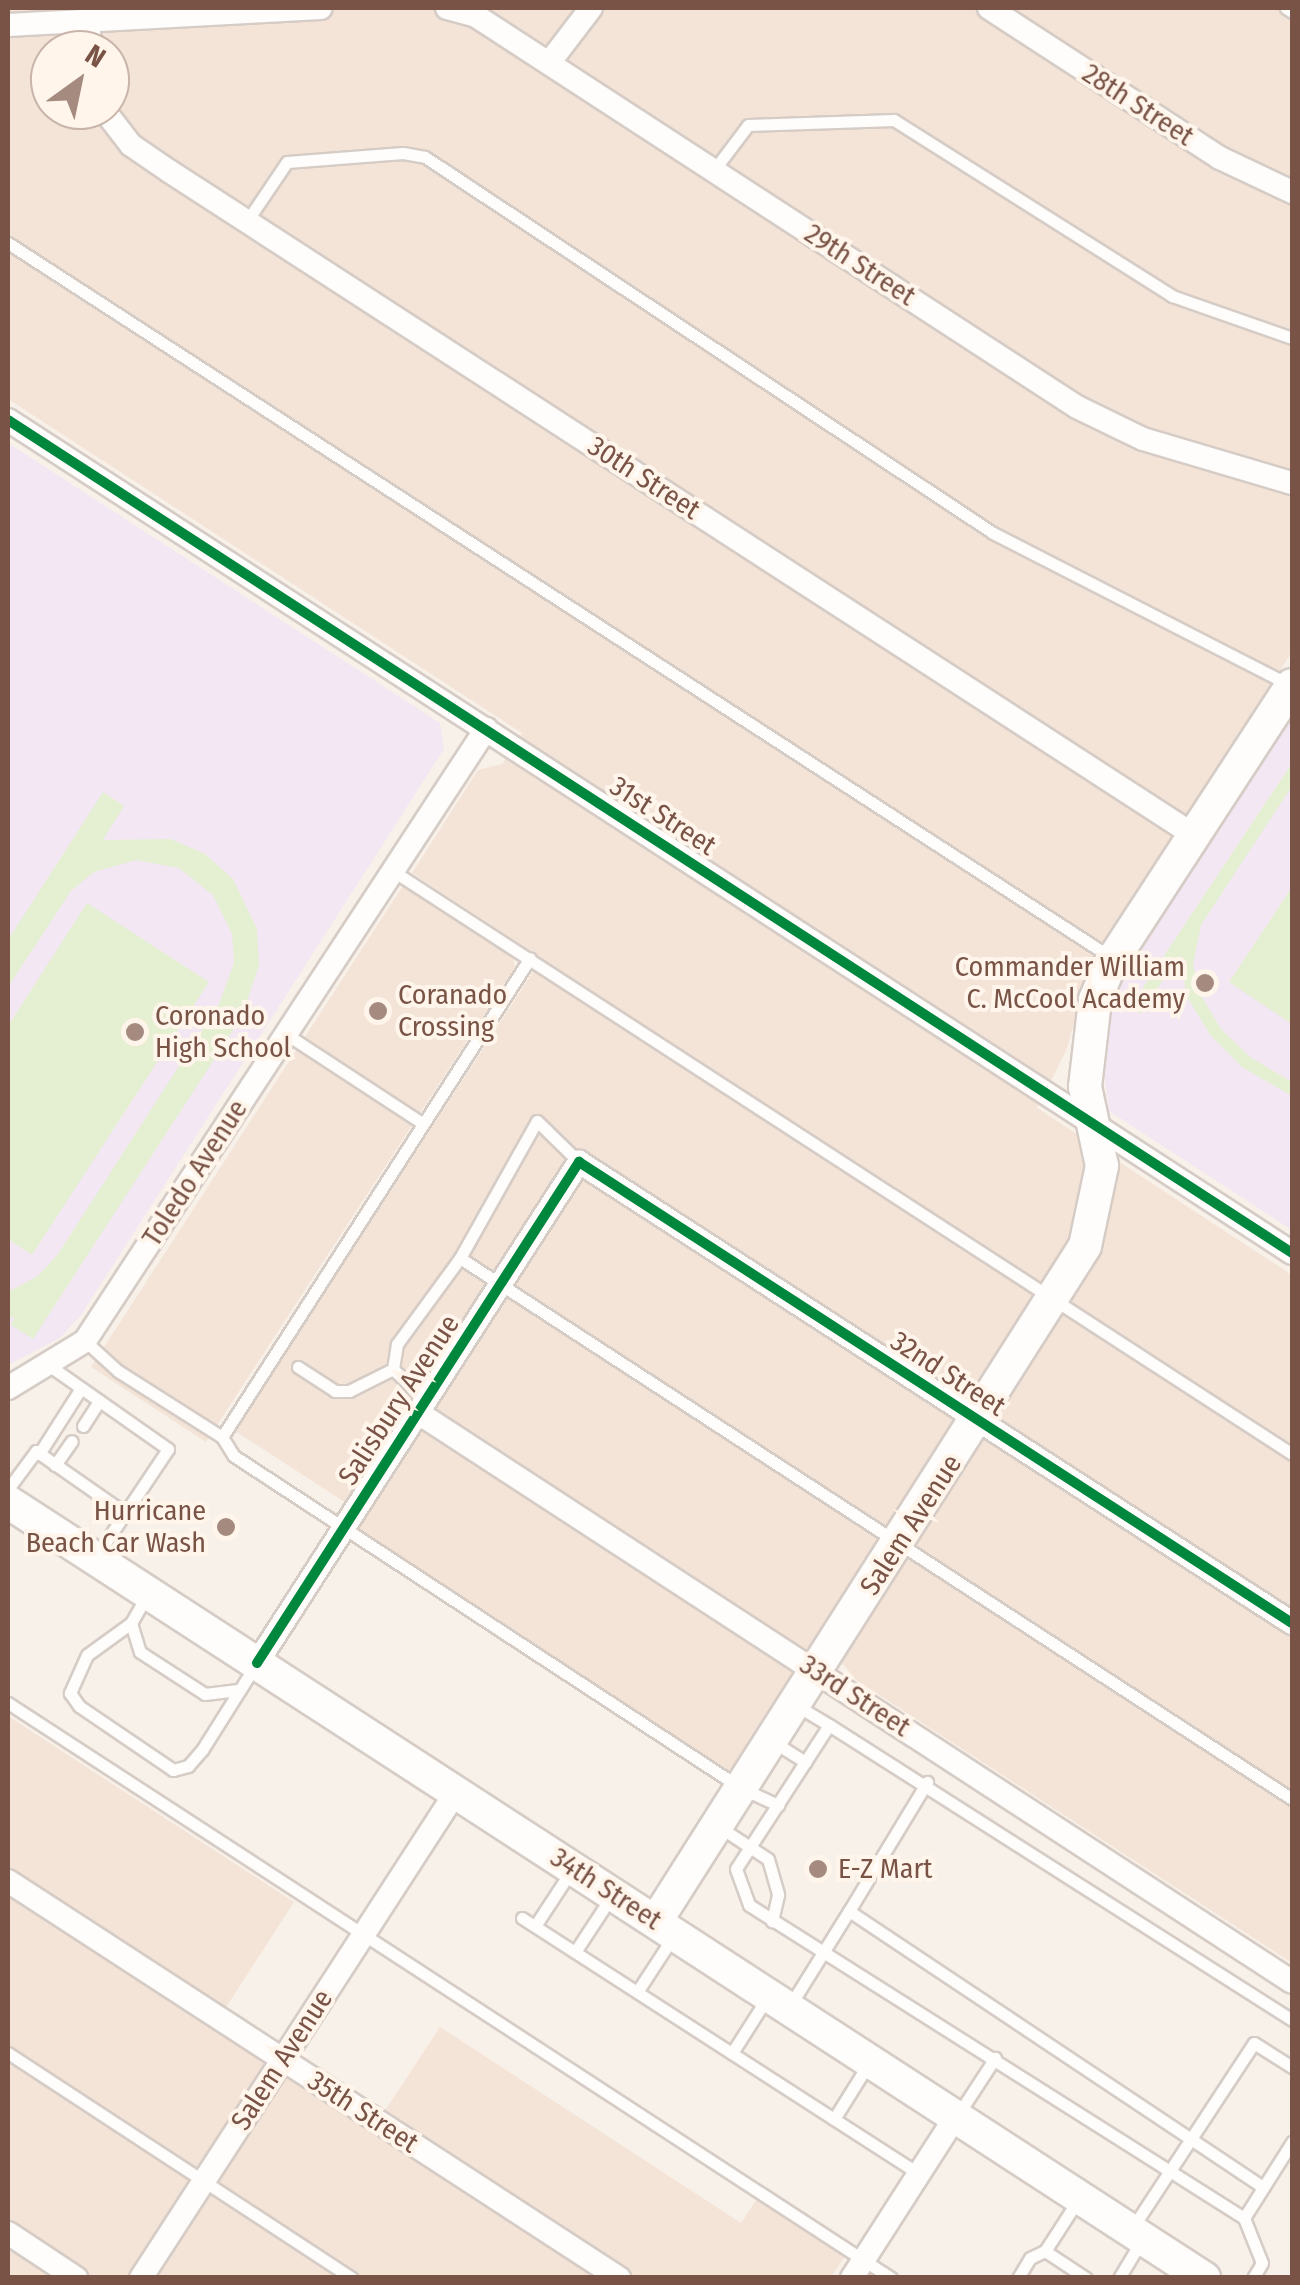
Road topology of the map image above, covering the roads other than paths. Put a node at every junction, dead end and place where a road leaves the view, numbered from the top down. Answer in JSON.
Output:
{"nodes":[{"id":1,"x":321,"y":8,"type":"edge"},
{"id":2,"x":447,"y":8,"type":"edge"},
{"id":3,"x":590,"y":8,"type":"edge"},
{"id":4,"x":989,"y":8,"type":"edge"},
{"id":5,"x":1286,"y":8,"type":"edge"},
{"id":6,"x":1292,"y":12,"type":"edge"},
{"id":7,"x":88,"y":23,"type":"junction"},
{"id":8,"x":8,"y":25,"type":"edge"},
{"id":9,"x":89,"y":30,"type":"edge"},
{"id":10,"x":549,"y":63,"type":"junction"},
{"id":11,"x":120,"y":130,"type":"edge"},
{"id":12,"x":714,"y":170,"type":"junction"},
{"id":13,"x":1292,"y":192,"type":"edge"},
{"id":14,"x":247,"y":221,"type":"junction"},
{"id":15,"x":8,"y":243,"type":"edge"},
{"id":16,"x":1292,"y":338,"type":"edge"},
{"id":17,"x":8,"y":420,"type":"edge"},
{"id":18,"x":1292,"y":483,"type":"edge"},
{"id":19,"x":1292,"y":685,"type":"edge"},
{"id":20,"x":486,"y":729,"type":"junction"},
{"id":21,"x":1194,"y":834,"type":"junction"},
{"id":22,"x":392,"y":871,"type":"junction"},
{"id":23,"x":530,"y":958,"type":"junction"},
{"id":24,"x":1114,"y":959,"type":"junction"},
{"id":25,"x":286,"y":1034,"type":"junction"},
{"id":26,"x":1089,"y":1119,"type":"junction"},
{"id":27,"x":422,"y":1122,"type":"junction"},
{"id":28,"x":579,"y":1162,"type":"junction"},
{"id":29,"x":1292,"y":1252,"type":"edge"},
{"id":30,"x":460,"y":1258,"type":"junction"},
{"id":31,"x":498,"y":1288,"type":"junction"},
{"id":32,"x":1054,"y":1301,"type":"junction"},
{"id":33,"x":85,"y":1341,"type":"junction"},
{"id":34,"x":47,"y":1364,"type":"junction"},
{"id":35,"x":298,"y":1367,"type":"dead end"},
{"id":36,"x":392,"y":1369,"type":"junction"},
{"id":37,"x":8,"y":1388,"type":"edge"},
{"id":38,"x":81,"y":1388,"type":"junction"},
{"id":39,"x":100,"y":1401,"type":"junction"},
{"id":40,"x":421,"y":1406,"type":"junction"},
{"id":41,"x":978,"y":1421,"type":"junction"},
{"id":42,"x":83,"y":1426,"type":"dead end"},
{"id":43,"x":222,"y":1437,"type":"junction"},
{"id":44,"x":72,"y":1442,"type":"dead end"},
{"id":45,"x":39,"y":1454,"type":"junction"},
{"id":46,"x":1292,"y":1454,"type":"edge"},
{"id":47,"x":56,"y":1464,"type":"junction"},
{"id":48,"x":8,"y":1488,"type":"edge"},
{"id":49,"x":8,"y":1502,"type":"edge"},
{"id":50,"x":125,"y":1513,"type":"junction"},
{"id":51,"x":344,"y":1528,"type":"junction"},
{"id":52,"x":898,"y":1544,"type":"junction"},
{"id":53,"x":95,"y":1558,"type":"junction"},
{"id":54,"x":148,"y":1593,"type":"junction"},
{"id":55,"x":131,"y":1623,"type":"junction"},
{"id":56,"x":1292,"y":1623,"type":"edge"},
{"id":57,"x":816,"y":1671,"type":"junction"},
{"id":58,"x":248,"y":1677,"type":"junction"},
{"id":59,"x":8,"y":1704,"type":"edge"},
{"id":60,"x":795,"y":1704,"type":"junction"},
{"id":61,"x":829,"y":1725,"type":"junction"},
{"id":62,"x":772,"y":1741,"type":"junction"},
{"id":63,"x":805,"y":1762,"type":"junction"},
{"id":64,"x":926,"y":1782,"type":"junction"},
{"id":65,"x":742,"y":1788,"type":"junction"},
{"id":66,"x":456,"y":1792,"type":"junction"},
{"id":67,"x":1292,"y":1799,"type":"edge"},
{"id":68,"x":778,"y":1805,"type":"junction"},
{"id":69,"x":717,"y":1826,"type":"junction"},
{"id":70,"x":750,"y":1846,"type":"junction"},
{"id":71,"x":573,"y":1868,"type":"junction"},
{"id":72,"x":8,"y":1881,"type":"edge"},
{"id":73,"x":613,"y":1894,"type":"junction"},
{"id":74,"x":850,"y":1911,"type":"junction"},
{"id":75,"x":522,"y":1918,"type":"dead end"},
{"id":76,"x":772,"y":1921,"type":"junction"},
{"id":77,"x":536,"y":1926,"type":"junction"},
{"id":78,"x":665,"y":1928,"type":"junction"},
{"id":79,"x":363,"y":1934,"type":"junction"},
{"id":80,"x":826,"y":1949,"type":"junction"},
{"id":81,"x":575,"y":1952,"type":"junction"},
{"id":82,"x":1292,"y":1982,"type":"edge"},
{"id":83,"x":638,"y":1992,"type":"junction"},
{"id":84,"x":779,"y":2001,"type":"junction"},
{"id":85,"x":1292,"y":2020,"type":"edge"},
{"id":86,"x":8,"y":2053,"type":"edge"},
{"id":87,"x":732,"y":2053,"type":"junction"},
{"id":88,"x":995,"y":2058,"type":"junction"},
{"id":89,"x":282,"y":2059,"type":"junction"},
{"id":90,"x":870,"y":2061,"type":"junction"},
{"id":91,"x":1292,"y":2067,"type":"edge"},
{"id":92,"x":956,"y":2116,"type":"junction"},
{"id":93,"x":834,"y":2119,"type":"junction"},
{"id":94,"x":1193,"y":2142,"type":"junction"},
{"id":95,"x":1292,"y":2142,"type":"edge"},
{"id":96,"x":1174,"y":2173,"type":"junction"},
{"id":97,"x":919,"y":2174,"type":"junction"},
{"id":98,"x":204,"y":2181,"type":"junction"},
{"id":99,"x":1263,"y":2187,"type":"junction"},
{"id":100,"x":1080,"y":2197,"type":"junction"},
{"id":101,"x":1244,"y":2218,"type":"junction"},
{"id":102,"x":8,"y":2233,"type":"edge"},
{"id":103,"x":1137,"y":2234,"type":"junction"},
{"id":104,"x":1045,"y":2251,"type":"junction"},
{"id":105,"x":857,"y":2268,"type":"edge"},
{"id":106,"x":1190,"y":2274,"type":"edge"},
{"id":107,"x":76,"y":2278,"type":"edge"},
{"id":108,"x":141,"y":2278,"type":"edge"},
{"id":109,"x":352,"y":2278,"type":"edge"},
{"id":110,"x":619,"y":2278,"type":"edge"},
{"id":111,"x":891,"y":2278,"type":"edge"},
{"id":112,"x":1018,"y":2278,"type":"edge"},
{"id":113,"x":1086,"y":2278,"type":"edge"},
{"id":114,"x":1119,"y":2278,"type":"edge"},
{"id":115,"x":1253,"y":2278,"type":"edge"}],
"edges":[{"from":1,"to":7,"type":"street"},
{"from":2,"to":10,"type":"street","name":"29th Street"},
{"from":3,"to":10,"type":"street"},
{"from":4,"to":13,"type":"street","name":"28th Street"},
{"from":5,"to":6,"type":"lane"},
{"from":7,"to":8,"type":"street"},
{"from":7,"to":9,"type":"street"},
{"from":10,"to":12,"type":"street","name":"29th Street"},
{"from":11,"to":14,"type":"street","name":"30th Street"},
{"from":12,"to":16,"type":"lane"},
{"from":12,"to":18,"type":"street","name":"29th Street"},
{"from":14,"to":19,"type":"lane"},
{"from":14,"to":21,"type":"street","name":"30th Street"},
{"from":15,"to":24,"type":"lane"},
{"from":17,"to":20,"type":"street","name":"31st Street"},
{"from":19,"to":21,"type":"street","name":"Salem Avenue"},
{"from":20,"to":22,"type":"street","name":"Toledo Avenue"},
{"from":20,"to":26,"type":"street","name":"31st Street"},
{"from":21,"to":24,"type":"street","name":"Salem Avenue"},
{"from":22,"to":23,"type":"lane"},
{"from":22,"to":25,"type":"street","name":"Toledo Avenue"},
{"from":23,"to":27,"type":"lane"},
{"from":23,"to":32,"type":"lane"},
{"from":24,"to":26,"type":"street","name":"Salem Avenue"},
{"from":25,"to":27,"type":"lane"},
{"from":25,"to":33,"type":"street","name":"Toledo Avenue"},
{"from":26,"to":29,"type":"street","name":"31st Street"},
{"from":26,"to":32,"type":"street","name":"Salem Avenue"},
{"from":27,"to":43,"type":"lane"},
{"from":28,"to":30,"type":"lane"},
{"from":28,"to":31,"type":"street","name":"Salisbury Avenue"},
{"from":28,"to":41,"type":"street","name":"32nd Street"},
{"from":30,"to":31,"type":"lane"},
{"from":30,"to":36,"type":"lane"},
{"from":31,"to":40,"type":"street","name":"Salisbury Avenue"},
{"from":31,"to":52,"type":"lane"},
{"from":32,"to":41,"type":"street","name":"Salem Avenue"},
{"from":32,"to":46,"type":"lane"},
{"from":33,"to":34,"type":"street","name":"Toledo Avenue"},
{"from":33,"to":43,"type":"lane"},
{"from":34,"to":37,"type":"street","name":"Toledo Avenue"},
{"from":34,"to":38,"type":"lane"},
{"from":35,"to":36,"type":"lane"},
{"from":36,"to":40,"type":"lane"},
{"from":38,"to":39,"type":"lane"},
{"from":38,"to":45,"type":"lane"},
{"from":39,"to":42,"type":"lane"},
{"from":39,"to":50,"type":"lane"},
{"from":40,"to":51,"type":"street","name":"Salisbury Avenue"},
{"from":40,"to":57,"type":"street","name":"33rd Street"},
{"from":41,"to":52,"type":"street","name":"Salem Avenue"},
{"from":41,"to":56,"type":"street","name":"32nd Street"},
{"from":43,"to":51,"type":"lane"},
{"from":44,"to":47,"type":"lane"},
{"from":45,"to":47,"type":"lane"},
{"from":45,"to":48,"type":"lane"},
{"from":47,"to":50,"type":"lane"},
{"from":49,"to":53,"type":"street","name":"34th Street"},
{"from":50,"to":53,"type":"lane"},
{"from":51,"to":58,"type":"street","name":"Salisbury Avenue"},
{"from":51,"to":65,"type":"lane"},
{"from":52,"to":57,"type":"street","name":"Salem Avenue"},
{"from":52,"to":67,"type":"lane"},
{"from":53,"to":54,"type":"street","name":"34th Street"},
{"from":54,"to":55,"type":"lane"},
{"from":54,"to":58,"type":"street","name":"34th Street"},
{"from":55,"to":58,"type":"lane"},
{"from":55,"to":58,"type":"lane"},
{"from":57,"to":60,"type":"street","name":"Salem Avenue"},
{"from":57,"to":82,"type":"street","name":"33rd Street"},
{"from":58,"to":66,"type":"street","name":"34th Street"},
{"from":59,"to":79,"type":"lane"},
{"from":60,"to":61,"type":"lane"},
{"from":60,"to":62,"type":"street","name":"Salem Avenue"},
{"from":61,"to":63,"type":"lane"},
{"from":61,"to":64,"type":"lane"},
{"from":62,"to":63,"type":"lane"},
{"from":62,"to":65,"type":"street","name":"Salem Avenue"},
{"from":63,"to":68,"type":"lane"},
{"from":64,"to":74,"type":"lane"},
{"from":64,"to":85,"type":"lane"},
{"from":65,"to":68,"type":"lane"},
{"from":65,"to":69,"type":"street","name":"Salem Avenue"},
{"from":66,"to":71,"type":"street","name":"34th Street"},
{"from":66,"to":79,"type":"street","name":"Salem Avenue"},
{"from":68,"to":70,"type":"lane"},
{"from":69,"to":70,"type":"lane"},
{"from":69,"to":78,"type":"street","name":"Salem Avenue"},
{"from":70,"to":76,"type":"lane"},
{"from":70,"to":76,"type":"lane"},
{"from":71,"to":73,"type":"street","name":"34th Street"},
{"from":71,"to":77,"type":"lane"},
{"from":72,"to":89,"type":"street","name":"35th Street"},
{"from":73,"to":78,"type":"street","name":"34th Street"},
{"from":73,"to":81,"type":"lane"},
{"from":74,"to":80,"type":"lane"},
{"from":74,"to":94,"type":"lane"},
{"from":75,"to":77,"type":"lane"},
{"from":76,"to":80,"type":"lane"},
{"from":77,"to":81,"type":"lane"},
{"from":78,"to":83,"type":"lane"},
{"from":78,"to":84,"type":"street","name":"34th Street"},
{"from":79,"to":89,"type":"street","name":"Salem Avenue"},
{"from":79,"to":105,"type":"lane"},
{"from":80,"to":84,"type":"lane"},
{"from":80,"to":88,"type":"lane"},
{"from":81,"to":83,"type":"lane"},
{"from":83,"to":87,"type":"lane"},
{"from":84,"to":87,"type":"lane"},
{"from":84,"to":90,"type":"street","name":"34th Street"},
{"from":86,"to":98,"type":"lane"},
{"from":87,"to":93,"type":"lane"},
{"from":88,"to":92,"type":"lane"},
{"from":88,"to":96,"type":"lane"},
{"from":89,"to":98,"type":"street","name":"Salem Avenue"},
{"from":89,"to":110,"type":"street","name":"35th Street"},
{"from":90,"to":92,"type":"street","name":"34th Street"},
{"from":90,"to":93,"type":"lane"},
{"from":91,"to":94,"type":"lane"},
{"from":92,"to":97,"type":"street"},
{"from":92,"to":100,"type":"street","name":"34th Street"},
{"from":93,"to":97,"type":"lane"},
{"from":94,"to":96,"type":"lane"},
{"from":94,"to":99,"type":"lane"},
{"from":95,"to":99,"type":"lane"},
{"from":96,"to":101,"type":"lane"},
{"from":96,"to":103,"type":"lane"},
{"from":97,"to":105,"type":"street"},
{"from":98,"to":108,"type":"street","name":"Salem Avenue"},
{"from":98,"to":109,"type":"lane"},
{"from":99,"to":101,"type":"lane"},
{"from":100,"to":103,"type":"street","name":"34th Street"},
{"from":100,"to":104,"type":"lane"},
{"from":101,"to":115,"type":"lane"},
{"from":102,"to":107,"type":"street"},
{"from":103,"to":106,"type":"street","name":"34th Street"},
{"from":103,"to":114,"type":"lane"},
{"from":104,"to":112,"type":"lane"},
{"from":104,"to":113,"type":"lane"},
{"from":105,"to":111,"type":"lane"}]}
